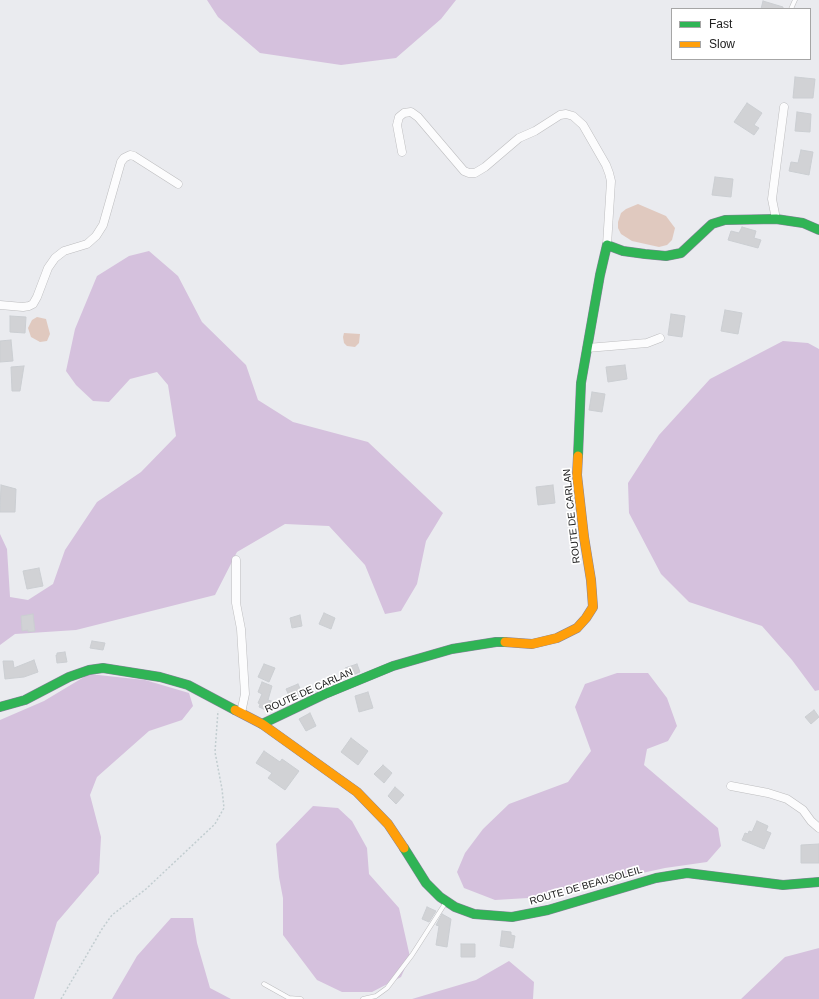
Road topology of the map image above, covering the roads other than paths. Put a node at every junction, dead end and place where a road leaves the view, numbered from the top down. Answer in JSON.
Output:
{"nodes":[{"id":1,"x":784,"y":107,"type":"dead end"},
{"id":2,"x":402,"y":152,"type":"dead end"},
{"id":3,"x":178,"y":184,"type":"dead end"},
{"id":4,"x":776,"y":219,"type":"junction"},
{"id":5,"x":819,"y":230,"type":"edge"},
{"id":6,"x":607,"y":245,"type":"junction"},
{"id":7,"x":0,"y":305,"type":"edge"},
{"id":8,"x":660,"y":338,"type":"dead end"},
{"id":9,"x":587,"y":348,"type":"junction"},
{"id":10,"x":236,"y":560,"type":"dead end"},
{"id":11,"x":0,"y":706,"type":"edge"},
{"id":12,"x":240,"y":713,"type":"junction"},
{"id":13,"x":262,"y":724,"type":"junction"},
{"id":14,"x":731,"y":786,"type":"dead end"},
{"id":15,"x":819,"y":828,"type":"edge"},
{"id":16,"x":819,"y":882,"type":"edge"},
{"id":17,"x":447,"y":902,"type":"junction"},
{"id":18,"x":264,"y":984,"type":"dead end"},
{"id":19,"x":301,"y":999,"type":"edge"},
{"id":20,"x":363,"y":999,"type":"edge"}],
"edges":[{"from":1,"to":4,"type":"street"},
{"from":2,"to":6,"type":"street"},
{"from":3,"to":7,"type":"street"},
{"from":4,"to":5,"type":"street"},
{"from":4,"to":6,"type":"street"},
{"from":6,"to":9,"type":"street","name":"ROUTE DE CARLAN"},
{"from":8,"to":9,"type":"street"},
{"from":9,"to":13,"type":"street","name":"ROUTE DE CARLAN"},
{"from":10,"to":12,"type":"street"},
{"from":11,"to":12,"type":"street","name":"ROUTE DE BEAUSOLEIL"},
{"from":12,"to":13,"type":"street","name":"ROUTE DE BEAUSOLEIL"},
{"from":13,"to":17,"type":"street","name":"ROUTE DE BEAUSOLEIL"},
{"from":14,"to":15,"type":"street"},
{"from":16,"to":17,"type":"street","name":"ROUTE DE BEAUSOLEIL"},
{"from":17,"to":20,"type":"lane"},
{"from":18,"to":19,"type":"lane"}]}
